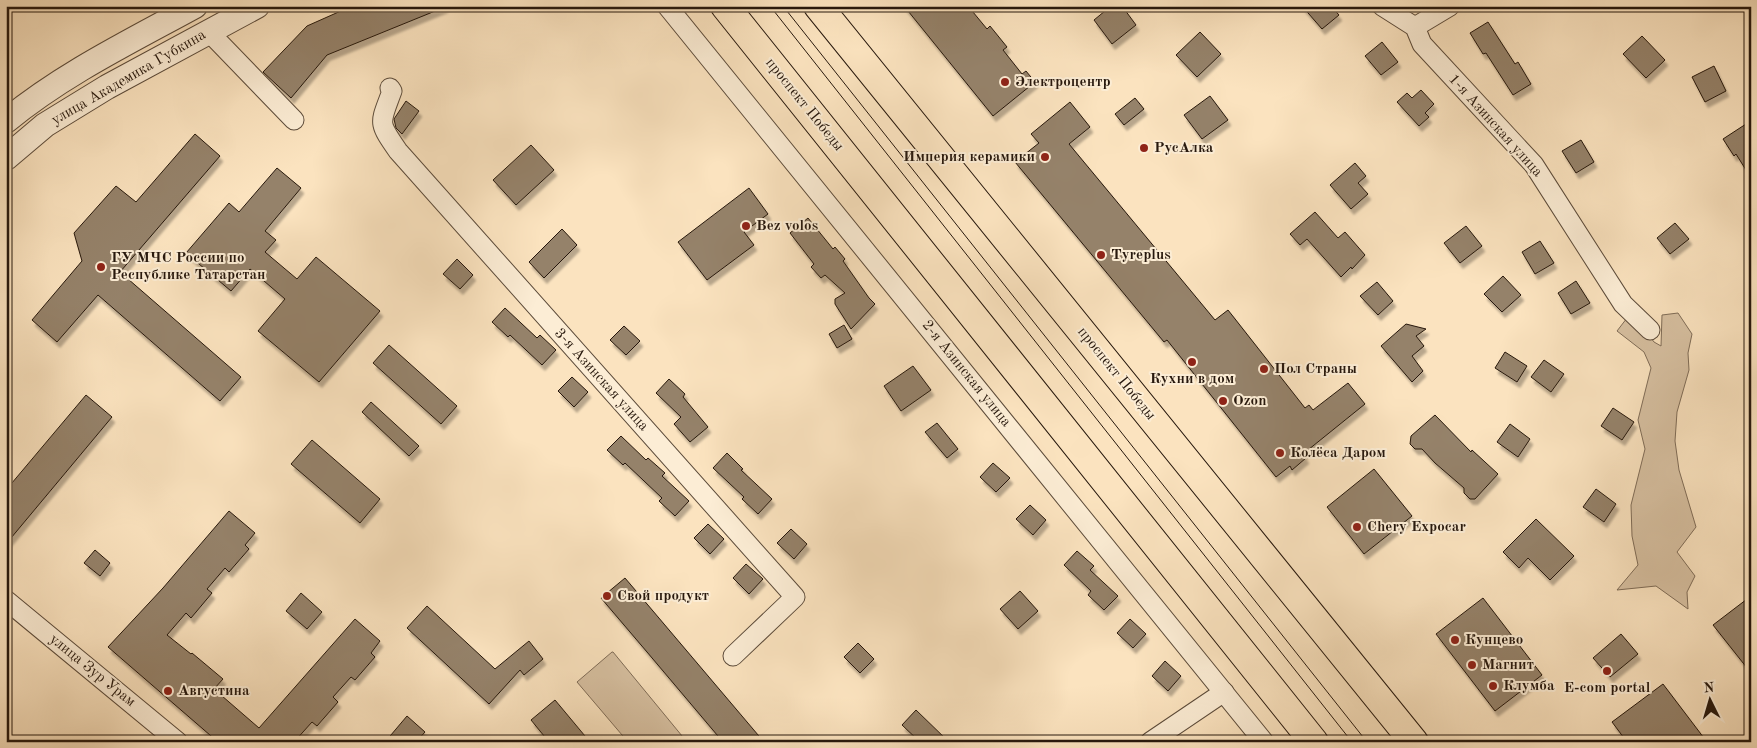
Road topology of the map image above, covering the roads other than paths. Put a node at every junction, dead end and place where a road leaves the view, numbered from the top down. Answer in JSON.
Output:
{"nodes":[{"id":1,"x":195,"y":6,"type":"edge"},
{"id":2,"x":257,"y":6,"type":"edge"},
{"id":3,"x":667,"y":6,"type":"edge"},
{"id":4,"x":725,"y":6,"type":"edge"},
{"id":5,"x":818,"y":6,"type":"edge"},
{"id":6,"x":1382,"y":6,"type":"edge"},
{"id":7,"x":1450,"y":6,"type":"edge"},
{"id":8,"x":1415,"y":27,"type":"junction"},
{"id":9,"x":209,"y":32,"type":"junction"},
{"id":10,"x":390,"y":88,"type":"dead end"},
{"id":11,"x":294,"y":120,"type":"dead end"},
{"id":12,"x":6,"y":121,"type":"edge"},
{"id":13,"x":6,"y":158,"type":"edge"},
{"id":14,"x":1650,"y":330,"type":"dead end"},
{"id":15,"x":6,"y":600,"type":"edge"},
{"id":16,"x":733,"y":656,"type":"dead end"},
{"id":17,"x":1224,"y":692,"type":"junction"},
{"id":18,"x":178,"y":742,"type":"edge"},
{"id":19,"x":1150,"y":742,"type":"edge"},
{"id":20,"x":1264,"y":742,"type":"edge"},
{"id":21,"x":1314,"y":742,"type":"edge"},
{"id":22,"x":1414,"y":742,"type":"edge"}],
"edges":[{"from":1,"to":12,"type":"street","name":"улица Академика Губкина"},
{"from":2,"to":9,"type":"street","name":"улица Академика Губкина"},
{"from":3,"to":17,"type":"street","name":"2-я Азинская улица"},
{"from":4,"to":21,"type":"main road","name":"проспект Победы"},
{"from":5,"to":22,"type":"main road","name":"проспект Победы"},
{"from":6,"to":8,"type":"street","name":"1-я Азинская улица"},
{"from":7,"to":8,"type":"street"},
{"from":8,"to":14,"type":"street","name":"1-я Азинская улица"},
{"from":9,"to":11,"type":"street"},
{"from":9,"to":13,"type":"street","name":"улица Академика Губкина"},
{"from":10,"to":16,"type":"street","name":"3-я Азинская улица"},
{"from":15,"to":18,"type":"street","name":"улица Зур Урам"},
{"from":17,"to":19,"type":"street"},
{"from":17,"to":20,"type":"street","name":"2-я Азинская улица"}]}
